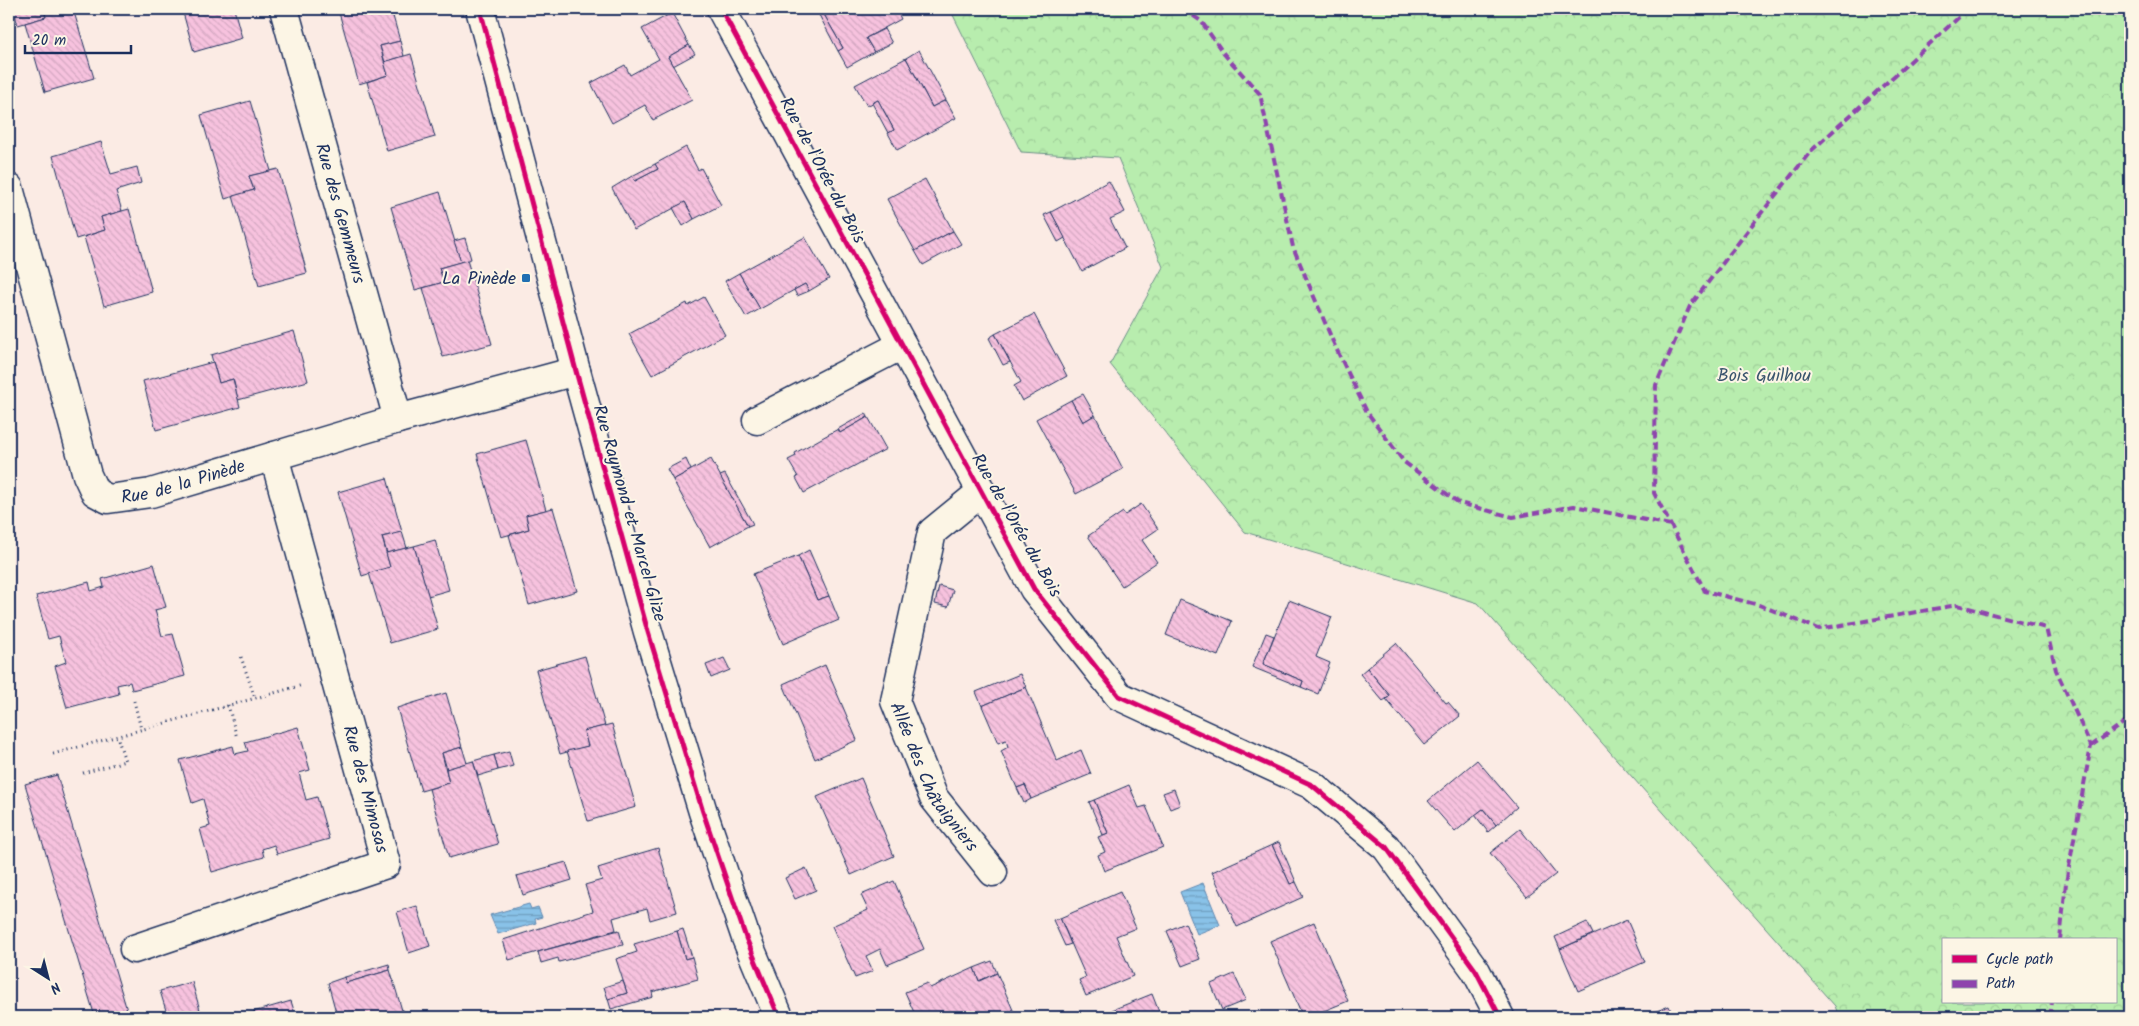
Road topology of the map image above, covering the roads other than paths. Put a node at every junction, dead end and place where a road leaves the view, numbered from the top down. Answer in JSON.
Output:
{"nodes":[{"id":1,"x":284,"y":9,"type":"edge"},
{"id":2,"x":480,"y":9,"type":"edge"},
{"id":3,"x":721,"y":9,"type":"edge"},
{"id":4,"x":9,"y":188,"type":"edge"},
{"id":5,"x":902,"y":345,"type":"junction"},
{"id":6,"x":576,"y":371,"type":"junction"},
{"id":7,"x":398,"y":419,"type":"junction"},
{"id":8,"x":757,"y":420,"type":"dead end"},
{"id":9,"x":274,"y":456,"type":"junction"},
{"id":10,"x":981,"y":492,"type":"junction"},
{"id":11,"x":993,"y":872,"type":"dead end"},
{"id":12,"x":134,"y":949,"type":"dead end"},
{"id":13,"x":779,"y":1017,"type":"edge"},
{"id":14,"x":1500,"y":1017,"type":"edge"}],
"edges":[{"from":1,"to":7,"type":"street","name":"Rue des Gemmeurs"},
{"from":2,"to":6,"type":"street","name":"Rue Raymond et Marcel Glize"},
{"from":3,"to":5,"type":"street","name":"Rue de l'Orée du Bois"},
{"from":4,"to":9,"type":"street","name":"Rue de la Pinède"},
{"from":5,"to":8,"type":"street"},
{"from":5,"to":10,"type":"street","name":"Rue de l'Orée du Bois"},
{"from":6,"to":7,"type":"street","name":"Rue de la Pinède"},
{"from":6,"to":13,"type":"street","name":"Rue Raymond et Marcel Glize"},
{"from":7,"to":9,"type":"street","name":"Rue de la Pinède"},
{"from":9,"to":12,"type":"street","name":"Rue des Mimosas"},
{"from":10,"to":11,"type":"street","name":"Allée des Châtaigniers"},
{"from":10,"to":14,"type":"street","name":"Rue de l'Orée du Bois"}]}
